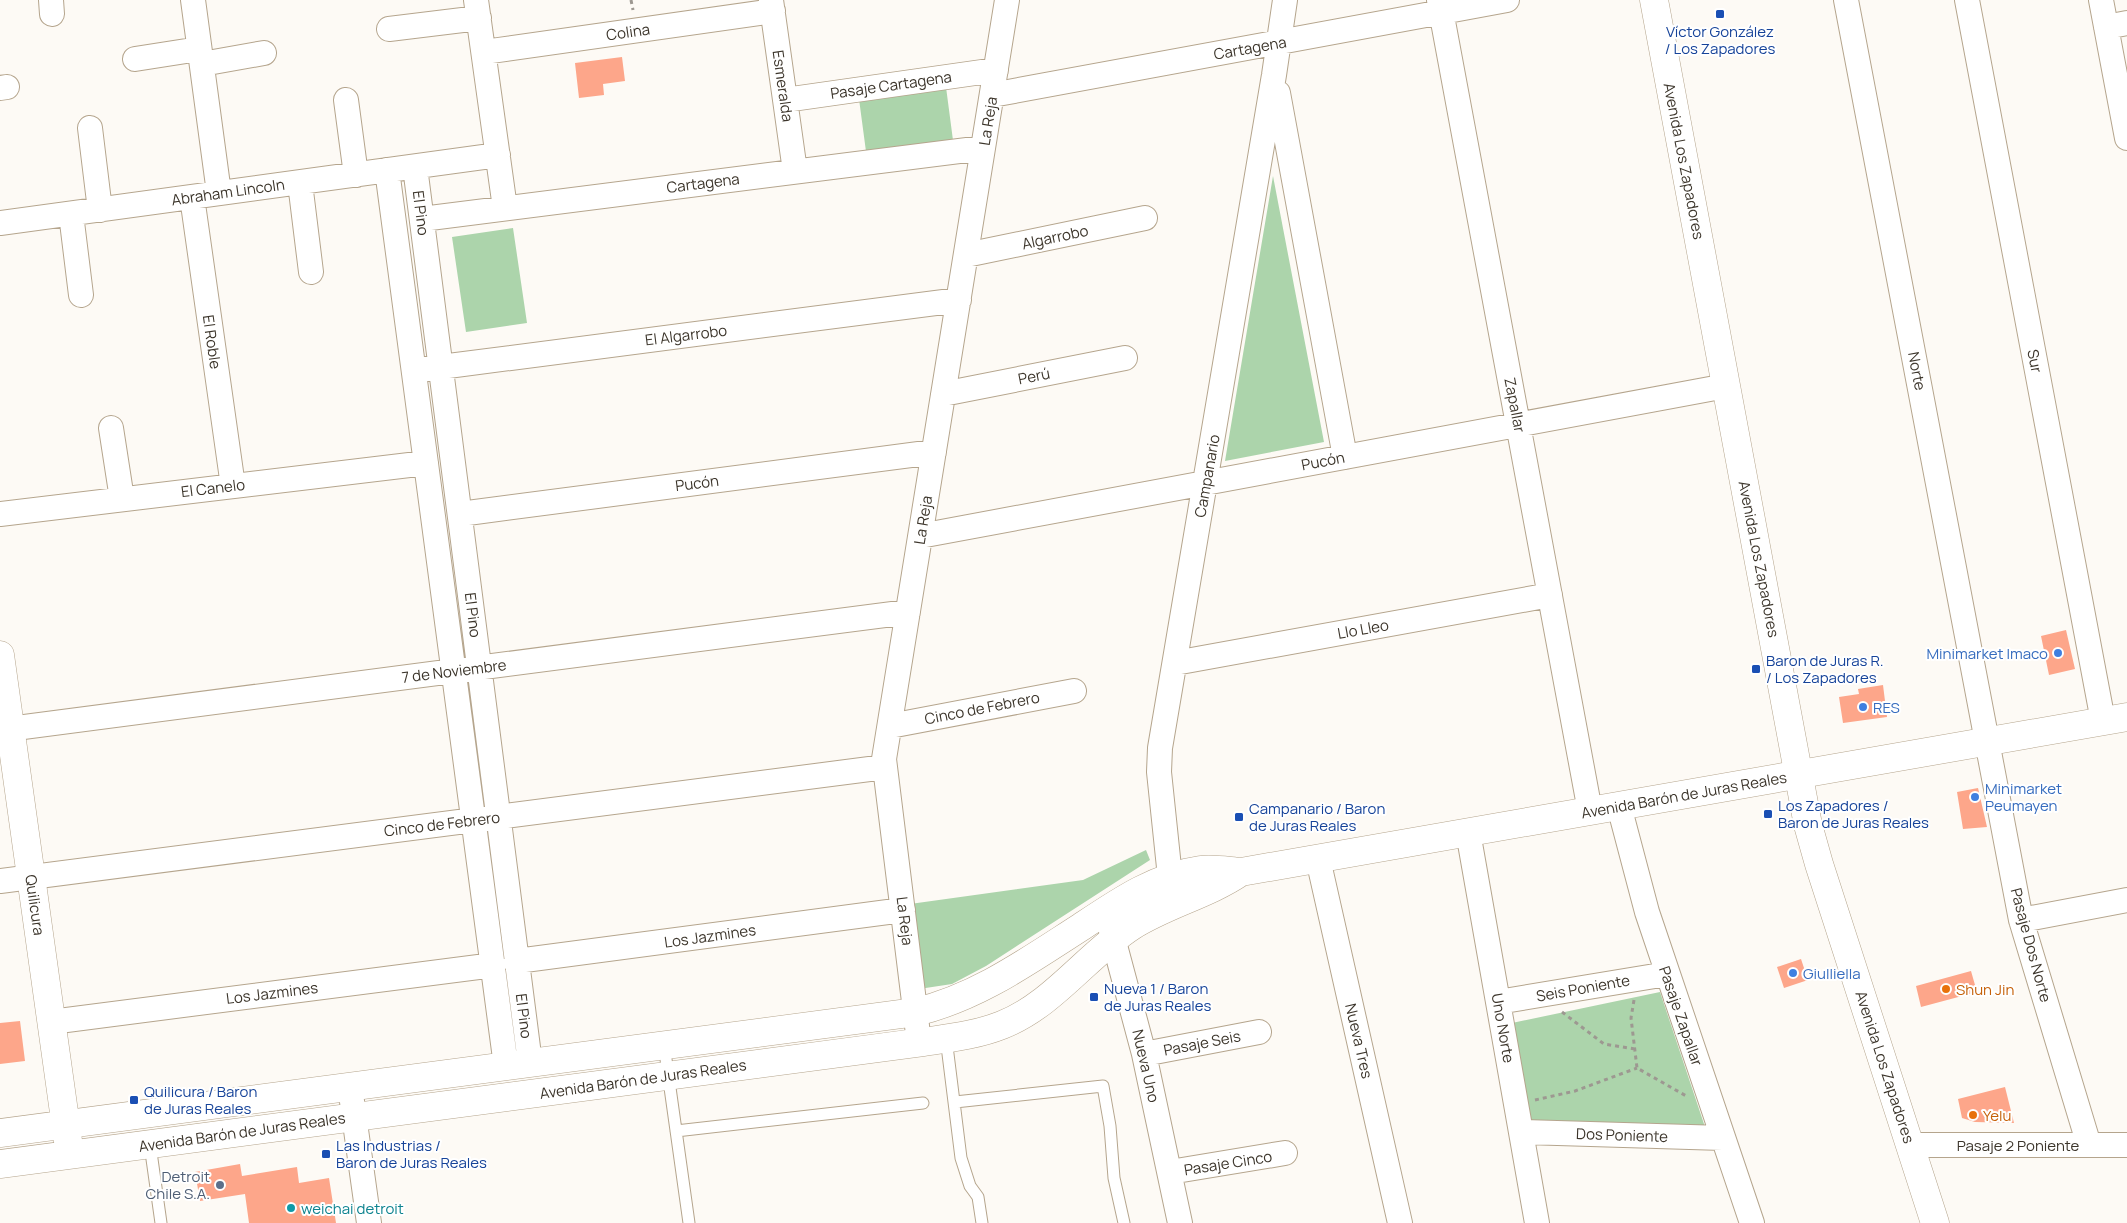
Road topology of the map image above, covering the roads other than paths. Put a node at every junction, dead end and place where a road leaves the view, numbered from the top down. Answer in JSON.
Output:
{"nodes":[{"id":1,"x":193,"y":0,"type":"edge"},
{"id":2,"x":1007,"y":0,"type":"edge"},
{"id":3,"x":1285,"y":0,"type":"edge"},
{"id":4,"x":1507,"y":0,"type":"edge"},
{"id":5,"x":1654,"y":0,"type":"edge"},
{"id":6,"x":1846,"y":0,"type":"edge"},
{"id":7,"x":1967,"y":0,"type":"edge"},
{"id":8,"x":2101,"y":0,"type":"edge"},
{"id":9,"x":772,"y":6,"type":"edge"},
{"id":10,"x":1440,"y":6,"type":"edge"},
{"id":11,"x":478,"y":9,"type":"edge"},
{"id":12,"x":2116,"y":25,"type":"edge"},
{"id":13,"x":389,"y":29,"type":"dead end"},
{"id":14,"x":1278,"y":42,"type":"junction"},
{"id":15,"x":484,"y":52,"type":"junction"},
{"id":16,"x":264,"y":53,"type":"dead end"},
{"id":17,"x":200,"y":56,"type":"junction"},
{"id":18,"x":135,"y":59,"type":"dead end"},
{"id":19,"x":996,"y":70,"type":"junction"},
{"id":20,"x":1274,"y":75,"type":"junction"},
{"id":21,"x":992,"y":95,"type":"junction"},
{"id":22,"x":346,"y":100,"type":"dead end"},
{"id":23,"x":785,"y":100,"type":"junction"},
{"id":24,"x":90,"y":128,"type":"dead end"},
{"id":25,"x":2127,"y":138,"type":"edge"},
{"id":26,"x":983,"y":148,"type":"junction"},
{"id":27,"x":498,"y":155,"type":"junction"},
{"id":28,"x":415,"y":167,"type":"junction"},
{"id":29,"x":387,"y":170,"type":"junction"},
{"id":30,"x":796,"y":172,"type":"junction"},
{"id":31,"x":356,"y":175,"type":"junction"},
{"id":32,"x":300,"y":182,"type":"junction"},
{"id":33,"x":219,"y":194,"type":"junction"},
{"id":34,"x":192,"y":197,"type":"junction"},
{"id":35,"x":505,"y":208,"type":"junction"},
{"id":36,"x":100,"y":210,"type":"junction"},
{"id":37,"x":71,"y":214,"type":"junction"},
{"id":38,"x":1145,"y":218,"type":"dead end"},
{"id":39,"x":422,"y":219,"type":"junction"},
{"id":40,"x":0,"y":223,"type":"edge"},
{"id":41,"x":966,"y":255,"type":"junction"},
{"id":42,"x":311,"y":272,"type":"dead end"},
{"id":43,"x":81,"y":295,"type":"dead end"},
{"id":44,"x":958,"y":300,"type":"junction"},
{"id":45,"x":1125,"y":358,"type":"dead end"},
{"id":46,"x":441,"y":367,"type":"junction"},
{"id":47,"x":414,"y":370,"type":"junction"},
{"id":48,"x":1726,"y":386,"type":"junction"},
{"id":49,"x":943,"y":394,"type":"junction"},
{"id":50,"x":1518,"y":425,"type":"junction"},
{"id":51,"x":111,"y":428,"type":"dead end"},
{"id":52,"x":934,"y":452,"type":"junction"},
{"id":53,"x":1345,"y":458,"type":"junction"},
{"id":54,"x":426,"y":462,"type":"junction"},
{"id":55,"x":1206,"y":483,"type":"junction"},
{"id":56,"x":233,"y":486,"type":"junction"},
{"id":57,"x":122,"y":499,"type":"junction"},
{"id":58,"x":0,"y":514,"type":"edge"},
{"id":59,"x":460,"y":514,"type":"junction"},
{"id":60,"x":920,"y":536,"type":"junction"},
{"id":61,"x":1550,"y":595,"type":"junction"},
{"id":62,"x":908,"y":612,"type":"junction"},
{"id":63,"x":0,"y":655,"type":"edge"},
{"id":64,"x":1175,"y":662,"type":"junction"},
{"id":65,"x":480,"y":668,"type":"junction"},
{"id":66,"x":454,"y":671,"type":"junction"},
{"id":67,"x":1074,"y":691,"type":"dead end"},
{"id":68,"x":2115,"y":719,"type":"edge"},
{"id":69,"x":890,"y":726,"type":"junction"},
{"id":70,"x":5,"y":730,"type":"edge"},
{"id":71,"x":1988,"y":742,"type":"junction"},
{"id":72,"x":885,"y":767,"type":"junction"},
{"id":73,"x":1799,"y":775,"type":"junction"},
{"id":74,"x":1619,"y":806,"type":"junction"},
{"id":75,"x":1590,"y":811,"type":"junction"},
{"id":76,"x":499,"y":817,"type":"junction"},
{"id":77,"x":474,"y":820,"type":"junction"},
{"id":78,"x":1468,"y":832,"type":"junction"},
{"id":79,"x":1318,"y":859,"type":"junction"},
{"id":80,"x":1241,"y":872,"type":"junction"},
{"id":81,"x":31,"y":877,"type":"junction"},
{"id":82,"x":1170,"y":877,"type":"junction"},
{"id":83,"x":0,"y":881,"type":"edge"},
{"id":84,"x":2127,"y":900,"type":"edge"},
{"id":85,"x":903,"y":910,"type":"junction"},
{"id":86,"x":1106,"y":910,"type":"junction"},
{"id":87,"x":2021,"y":920,"type":"junction"},
{"id":88,"x":1114,"y":940,"type":"junction"},
{"id":89,"x":517,"y":961,"type":"junction"},
{"id":90,"x":494,"y":965,"type":"junction"},
{"id":91,"x":1667,"y":974,"type":"junction"},
{"id":92,"x":1498,"y":1002,"type":"junction"},
{"id":93,"x":916,"y":1012,"type":"junction"},
{"id":94,"x":51,"y":1022,"type":"junction"},
{"id":95,"x":1259,"y":1032,"type":"dead end"},
{"id":96,"x":946,"y":1038,"type":"junction"},
{"id":97,"x":919,"y":1042,"type":"junction"},
{"id":98,"x":664,"y":1045,"type":"junction"},
{"id":99,"x":1144,"y":1054,"type":"junction"},
{"id":100,"x":518,"y":1064,"type":"junction"},
{"id":101,"x":668,"y":1076,"type":"junction"},
{"id":102,"x":350,"y":1087,"type":"junction"},
{"id":103,"x":955,"y":1102,"type":"junction"},
{"id":104,"x":923,"y":1103,"type":"dead end"},
{"id":105,"x":354,"y":1118,"type":"junction"},
{"id":106,"x":65,"y":1124,"type":"junction"},
{"id":107,"x":676,"y":1131,"type":"junction"},
{"id":108,"x":1521,"y":1132,"type":"junction"},
{"id":109,"x":0,"y":1133,"type":"edge"},
{"id":110,"x":1723,"y":1138,"type":"junction"},
{"id":111,"x":150,"y":1145,"type":"junction"},
{"id":112,"x":1910,"y":1145,"type":"junction"},
{"id":113,"x":2089,"y":1145,"type":"junction"},
{"id":114,"x":2127,"y":1145,"type":"edge"},
{"id":115,"x":1286,"y":1153,"type":"dead end"},
{"id":116,"x":70,"y":1155,"type":"junction"},
{"id":117,"x":0,"y":1164,"type":"edge"},
{"id":118,"x":1170,"y":1172,"type":"junction"},
{"id":119,"x":161,"y":1223,"type":"edge"},
{"id":120,"x":369,"y":1223,"type":"edge"},
{"id":121,"x":689,"y":1223,"type":"edge"},
{"id":122,"x":982,"y":1223,"type":"edge"},
{"id":123,"x":1124,"y":1223,"type":"edge"},
{"id":124,"x":1180,"y":1223,"type":"edge"},
{"id":125,"x":1400,"y":1223,"type":"edge"},
{"id":126,"x":1537,"y":1223,"type":"edge"},
{"id":127,"x":1752,"y":1223,"type":"edge"},
{"id":128,"x":1935,"y":1223,"type":"edge"}],
"edges":[{"from":1,"to":17,"type":"street"},
{"from":2,"to":19,"type":"street","name":"La Reja"},
{"from":3,"to":14,"type":"street","name":"Campanario"},
{"from":4,"to":10,"type":"street","name":"Cartagena"},
{"from":5,"to":48,"type":"street","name":"Avenida Los Zapadores"},
{"from":6,"to":71,"type":"street","name":"Norte"},
{"from":7,"to":68,"type":"street","name":"Sur"},
{"from":8,"to":12,"type":"street"},
{"from":9,"to":15,"type":"street","name":"Colina"},
{"from":9,"to":23,"type":"street","name":"Esmeralda"},
{"from":10,"to":14,"type":"street","name":"Cartagena"},
{"from":10,"to":50,"type":"street","name":"Zapallar"},
{"from":11,"to":13,"type":"street"},
{"from":11,"to":15,"type":"street"},
{"from":12,"to":25,"type":"street"},
{"from":14,"to":20,"type":"street","name":"Campanario"},
{"from":14,"to":21,"type":"street","name":"Cartagena"},
{"from":15,"to":27,"type":"street"},
{"from":16,"to":17,"type":"street"},
{"from":17,"to":18,"type":"street"},
{"from":17,"to":33,"type":"street"},
{"from":19,"to":21,"type":"street","name":"La Reja"},
{"from":19,"to":23,"type":"street","name":"Pasaje Cartagena"},
{"from":20,"to":53,"type":"street","name":"Campanario"},
{"from":20,"to":55,"type":"street","name":"Campanario"},
{"from":21,"to":26,"type":"street","name":"La Reja"},
{"from":22,"to":31,"type":"street"},
{"from":23,"to":30,"type":"street","name":"Esmeralda"},
{"from":24,"to":36,"type":"street"},
{"from":26,"to":30,"type":"street","name":"Cartagena"},
{"from":26,"to":41,"type":"street","name":"La Reja"},
{"from":27,"to":28,"type":"street","name":"Abraham Lincoln"},
{"from":27,"to":35,"type":"street"},
{"from":28,"to":29,"type":"street","name":"Abraham Lincoln"},
{"from":28,"to":39,"type":"street","name":"El Pino"},
{"from":29,"to":31,"type":"street","name":"Abraham Lincoln"},
{"from":29,"to":47,"type":"street","name":"El Pino"},
{"from":30,"to":35,"type":"street","name":"Cartagena"},
{"from":31,"to":32,"type":"street","name":"Abraham Lincoln"},
{"from":32,"to":33,"type":"street","name":"Abraham Lincoln"},
{"from":32,"to":42,"type":"street"},
{"from":33,"to":34,"type":"street","name":"Abraham Lincoln"},
{"from":34,"to":36,"type":"street","name":"Abraham Lincoln"},
{"from":34,"to":56,"type":"street","name":"El Roble"},
{"from":35,"to":39,"type":"street","name":"Cartagena"},
{"from":36,"to":37,"type":"street","name":"Abraham Lincoln"},
{"from":37,"to":40,"type":"street","name":"Abraham Lincoln"},
{"from":37,"to":43,"type":"street"},
{"from":38,"to":41,"type":"street","name":"Algarrobo"},
{"from":39,"to":46,"type":"street","name":"El Pino"},
{"from":41,"to":44,"type":"street","name":"La Reja"},
{"from":44,"to":46,"type":"street","name":"El Algarrobo"},
{"from":44,"to":49,"type":"street","name":"La Reja"},
{"from":45,"to":49,"type":"street","name":"Perú"},
{"from":46,"to":47,"type":"street","name":"El Algarrobo"},
{"from":46,"to":59,"type":"street","name":"El Pino"},
{"from":47,"to":54,"type":"street","name":"El Pino"},
{"from":48,"to":50,"type":"street","name":"Pucón"},
{"from":48,"to":73,"type":"street","name":"Avenida Los Zapadores"},
{"from":49,"to":52,"type":"street","name":"La Reja"},
{"from":50,"to":53,"type":"street","name":"Pucón"},
{"from":50,"to":61,"type":"street","name":"Zapallar"},
{"from":51,"to":57,"type":"street"},
{"from":52,"to":59,"type":"street","name":"Pucón"},
{"from":52,"to":60,"type":"street","name":"La Reja"},
{"from":53,"to":55,"type":"street","name":"Pucón"},
{"from":54,"to":56,"type":"street","name":"El Canelo"},
{"from":54,"to":66,"type":"street","name":"El Pino"},
{"from":55,"to":60,"type":"street","name":"Pucón"},
{"from":55,"to":64,"type":"street","name":"Campanario"},
{"from":56,"to":57,"type":"street","name":"El Canelo"},
{"from":57,"to":58,"type":"street","name":"El Canelo"},
{"from":59,"to":65,"type":"street","name":"El Pino"},
{"from":60,"to":62,"type":"street","name":"La Reja"},
{"from":61,"to":64,"type":"street","name":"Llo Lleo"},
{"from":61,"to":75,"type":"street","name":"Zapallar"},
{"from":62,"to":65,"type":"street","name":"7 de Noviembre"},
{"from":62,"to":69,"type":"street","name":"La Reja"},
{"from":63,"to":70,"type":"street","name":"Quilicura"},
{"from":64,"to":82,"type":"street","name":"Campanario"},
{"from":65,"to":66,"type":"street","name":"7 de Noviembre"},
{"from":65,"to":76,"type":"street","name":"El Pino"},
{"from":66,"to":70,"type":"street","name":"7 de Noviembre"},
{"from":66,"to":77,"type":"street","name":"El Pino"},
{"from":67,"to":69,"type":"street","name":"Cinco de Febrero"},
{"from":68,"to":71,"type":"street","name":"Avenida Barón de Juras Reales"},
{"from":69,"to":72,"type":"street","name":"La Reja"},
{"from":70,"to":81,"type":"street","name":"Quilicura"},
{"from":71,"to":73,"type":"street","name":"Avenida Barón de Juras Reales"},
{"from":71,"to":87,"type":"street","name":"Pasaje Dos Norte"},
{"from":72,"to":76,"type":"street","name":"Cinco de Febrero"},
{"from":72,"to":85,"type":"street","name":"La Reja"},
{"from":73,"to":74,"type":"street","name":"Avenida Barón de Juras Reales"},
{"from":73,"to":112,"type":"street","name":"Avenida Los Zapadores"},
{"from":74,"to":75,"type":"street","name":"Avenida Barón de Juras Reales"},
{"from":74,"to":91,"type":"street","name":"Pasaje Zapallar"},
{"from":75,"to":78,"type":"street","name":"Avenida Barón de Juras Reales"},
{"from":76,"to":77,"type":"street","name":"Cinco de Febrero"},
{"from":76,"to":89,"type":"street","name":"El Pino"},
{"from":77,"to":81,"type":"street","name":"Cinco de Febrero"},
{"from":77,"to":90,"type":"street","name":"El Pino"},
{"from":78,"to":79,"type":"street","name":"Avenida Barón de Juras Reales"},
{"from":78,"to":92,"type":"street","name":"Uno Norte"},
{"from":79,"to":80,"type":"street","name":"Avenida Barón de Juras Reales"},
{"from":79,"to":125,"type":"street","name":"Nueva Tres"},
{"from":80,"to":82,"type":"street","name":"Avenida Barón de Juras Reales"},
{"from":80,"to":88,"type":"street","name":"Avenida Barón de Juras Reales"},
{"from":81,"to":83,"type":"street","name":"Cinco de Febrero"},
{"from":81,"to":94,"type":"street","name":"Quilicura"},
{"from":82,"to":86,"type":"street","name":"Avenida Barón de Juras Reales"},
{"from":84,"to":87,"type":"street"},
{"from":85,"to":89,"type":"street","name":"Los Jazmines"},
{"from":85,"to":93,"type":"street","name":"La Reja"},
{"from":86,"to":88,"type":"street","name":"Nueva Uno"},
{"from":86,"to":93,"type":"street","name":"Avenida Barón de Juras Reales"},
{"from":87,"to":113,"type":"street","name":"Pasaje Dos Norte"},
{"from":88,"to":96,"type":"street","name":"Avenida Barón de Juras Reales"},
{"from":88,"to":99,"type":"street","name":"Nueva Uno"},
{"from":89,"to":100,"type":"street","name":"El Pino"},
{"from":90,"to":94,"type":"street","name":"Los Jazmines"},
{"from":90,"to":100,"type":"street","name":"El Pino"},
{"from":91,"to":92,"type":"street","name":"Seis Poniente"},
{"from":91,"to":110,"type":"street","name":"Pasaje Zapallar"},
{"from":92,"to":108,"type":"street","name":"Uno Norte"},
{"from":93,"to":97,"type":"street","name":"La Reja"},
{"from":93,"to":98,"type":"street","name":"Avenida Barón de Juras Reales"},
{"from":94,"to":106,"type":"street","name":"Quilicura"},
{"from":95,"to":99,"type":"street","name":"Pasaje Seis"},
{"from":96,"to":97,"type":"street","name":"Avenida Barón de Juras Reales"},
{"from":96,"to":103,"type":"lane"},
{"from":97,"to":101,"type":"street","name":"Avenida Barón de Juras Reales"},
{"from":98,"to":100,"type":"street","name":"Avenida Barón de Juras Reales"},
{"from":98,"to":101,"type":"lane"},
{"from":99,"to":118,"type":"street","name":"Nueva Uno"},
{"from":100,"to":102,"type":"street","name":"Avenida Barón de Juras Reales"},
{"from":101,"to":105,"type":"street","name":"Avenida Barón de Juras Reales"},
{"from":101,"to":107,"type":"lane"},
{"from":102,"to":105,"type":"street"},
{"from":102,"to":106,"type":"street","name":"Avenida Barón de Juras Reales"},
{"from":103,"to":122,"type":"lane"},
{"from":103,"to":123,"type":"lane"},
{"from":104,"to":107,"type":"lane"},
{"from":105,"to":111,"type":"street","name":"Avenida Barón de Juras Reales"},
{"from":105,"to":120,"type":"street"},
{"from":106,"to":109,"type":"street","name":"Avenida Barón de Juras Reales"},
{"from":106,"to":116,"type":"street","name":"Quilicura"},
{"from":107,"to":121,"type":"lane"},
{"from":108,"to":110,"type":"street","name":"Dos Poniente"},
{"from":108,"to":126,"type":"street","name":"Uno Norte"},
{"from":110,"to":127,"type":"street","name":"Pasaje Zapallar"},
{"from":111,"to":116,"type":"street","name":"Avenida Barón de Juras Reales"},
{"from":111,"to":119,"type":"lane"},
{"from":112,"to":113,"type":"street","name":"Pasaje 2 Poniente"},
{"from":112,"to":128,"type":"street","name":"Avenida Los Zapadores"},
{"from":113,"to":114,"type":"street","name":"Pasaje 2 Poniente"},
{"from":115,"to":118,"type":"street","name":"Pasaje Cinco"},
{"from":116,"to":117,"type":"street","name":"Avenida Barón de Juras Reales"},
{"from":118,"to":124,"type":"street","name":"Nueva Uno"}]}
